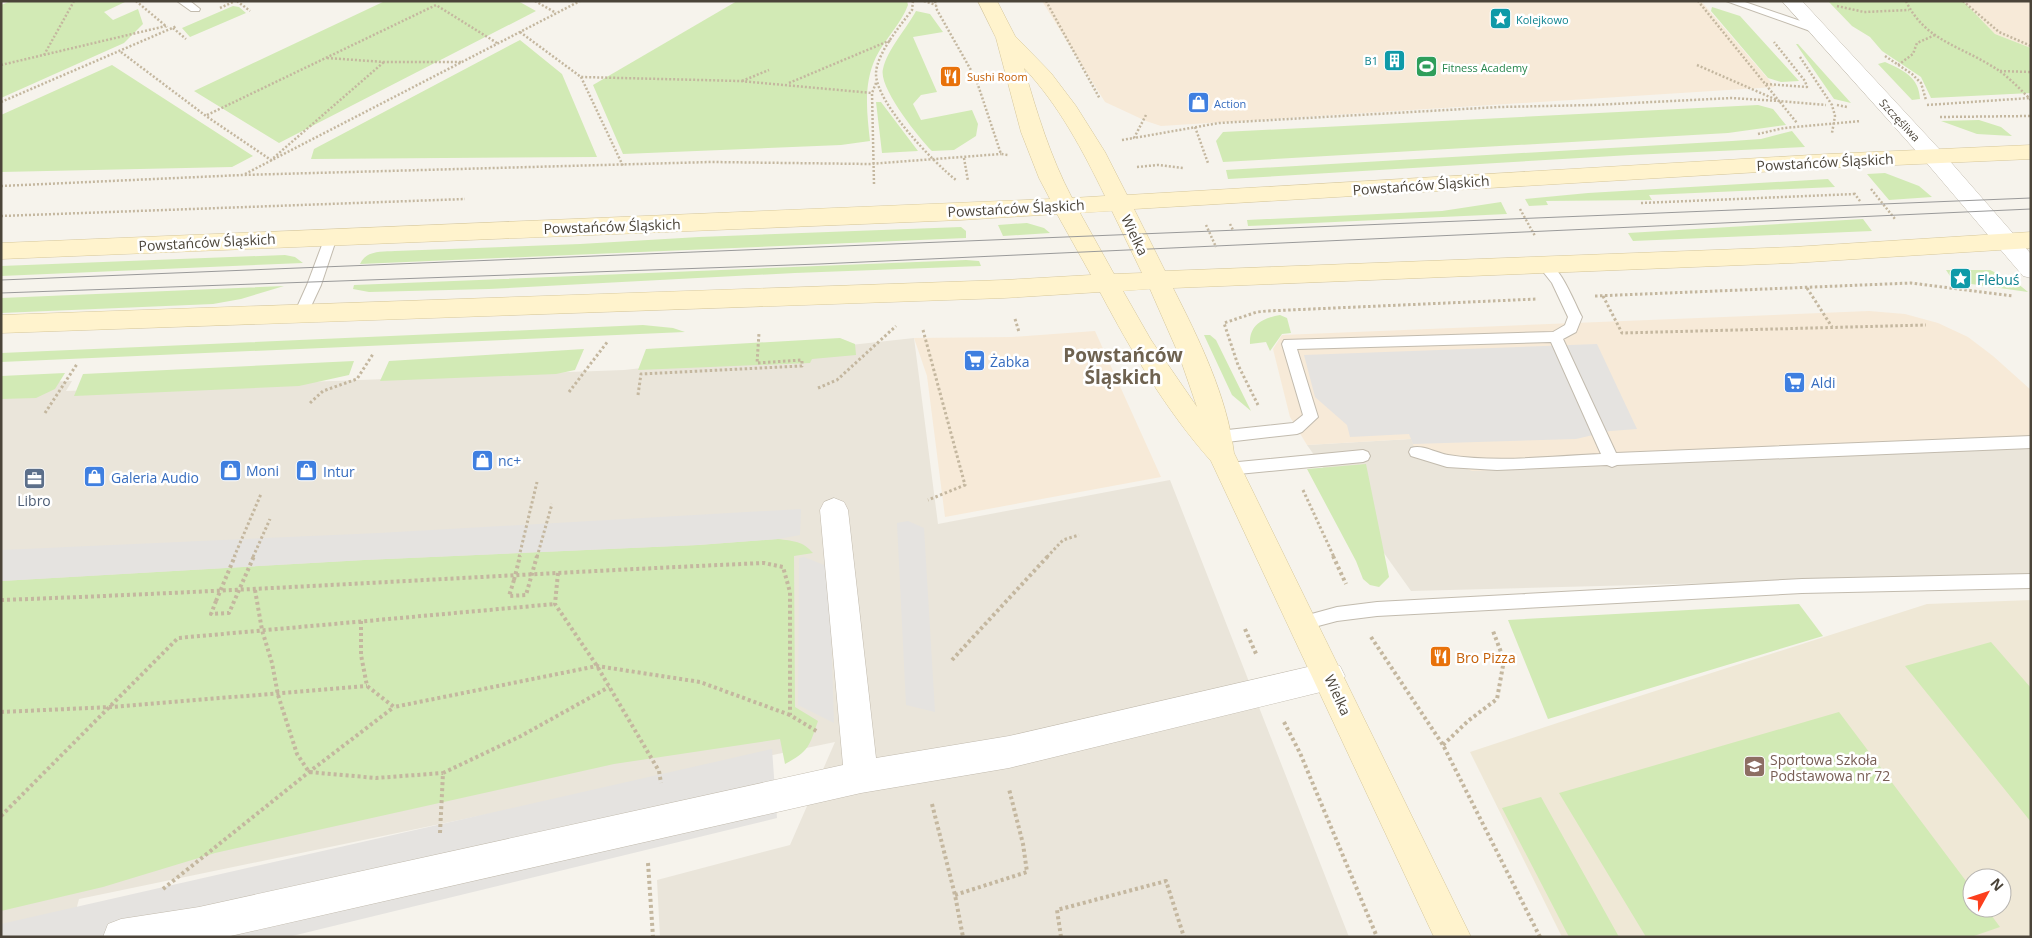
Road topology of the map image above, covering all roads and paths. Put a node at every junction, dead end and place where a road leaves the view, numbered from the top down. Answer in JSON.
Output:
{"nodes":[{"id":1,"x":74,"y":1,"type":"edge"},
{"id":2,"x":136,"y":1,"type":"edge"},
{"id":3,"x":182,"y":1,"type":"edge"},
{"id":4,"x":237,"y":1,"type":"edge"},
{"id":5,"x":535,"y":1,"type":"edge"},
{"id":6,"x":580,"y":1,"type":"edge"},
{"id":7,"x":913,"y":1,"type":"edge"},
{"id":8,"x":924,"y":1,"type":"edge"},
{"id":9,"x":934,"y":1,"type":"edge"},
{"id":10,"x":987,"y":1,"type":"edge"},
{"id":11,"x":1046,"y":1,"type":"edge"},
{"id":12,"x":1698,"y":1,"type":"edge"},
{"id":13,"x":1731,"y":1,"type":"edge"},
{"id":14,"x":1791,"y":1,"type":"edge"},
{"id":15,"x":1906,"y":1,"type":"edge"},
{"id":16,"x":1962,"y":1,"type":"edge"},
{"id":17,"x":1830,"y":4,"type":"dead end"},
{"id":18,"x":936,"y":5,"type":"junction"},
{"id":19,"x":195,"y":9,"type":"dead end"},
{"id":20,"x":1909,"y":10,"type":"junction"},
{"id":21,"x":250,"y":11,"type":"dead end"},
{"id":22,"x":556,"y":13,"type":"junction"},
{"id":23,"x":166,"y":26,"type":"junction"},
{"id":24,"x":174,"y":28,"type":"junction"},
{"id":25,"x":1817,"y":30,"type":"junction"},
{"id":26,"x":520,"y":32,"type":"junction"},
{"id":27,"x":1935,"y":35,"type":"junction"},
{"id":28,"x":1006,"y":38,"type":"junction"},
{"id":29,"x":186,"y":39,"type":"dead end"},
{"id":30,"x":892,"y":40,"type":"junction"},
{"id":31,"x":498,"y":44,"type":"junction"},
{"id":32,"x":2031,"y":46,"type":"edge"},
{"id":33,"x":1879,"y":50,"type":"dead end"},
{"id":34,"x":121,"y":52,"type":"junction"},
{"id":35,"x":841,"y":54,"type":"dead end"},
{"id":36,"x":44,"y":55,"type":"junction"},
{"id":37,"x":1800,"y":57,"type":"dead end"},
{"id":38,"x":326,"y":58,"type":"junction"},
{"id":39,"x":846,"y":58,"type":"junction"},
{"id":40,"x":384,"y":62,"type":"junction"},
{"id":41,"x":464,"y":62,"type":"junction"},
{"id":42,"x":1898,"y":64,"type":"junction"},
{"id":43,"x":1,"y":65,"type":"edge"},
{"id":44,"x":1697,"y":65,"type":"dead end"},
{"id":45,"x":769,"y":70,"type":"dead end"},
{"id":46,"x":1999,"y":70,"type":"junction"},
{"id":47,"x":2031,"y":72,"type":"edge"},
{"id":48,"x":582,"y":77,"type":"junction"},
{"id":49,"x":740,"y":81,"type":"junction"},
{"id":50,"x":876,"y":83,"type":"junction"},
{"id":51,"x":787,"y":84,"type":"junction"},
{"id":52,"x":1766,"y":84,"type":"junction"},
{"id":53,"x":1807,"y":87,"type":"dead end"},
{"id":54,"x":872,"y":93,"type":"junction"},
{"id":55,"x":2030,"y":99,"type":"edge"},
{"id":56,"x":1779,"y":101,"type":"junction"},
{"id":57,"x":1,"y":102,"type":"edge"},
{"id":58,"x":1929,"y":104,"type":"junction"},
{"id":59,"x":1826,"y":105,"type":"dead end"},
{"id":60,"x":1923,"y":105,"type":"dead end"},
{"id":61,"x":1104,"y":106,"type":"dead end"},
{"id":62,"x":1146,"y":115,"type":"dead end"},
{"id":63,"x":206,"y":116,"type":"junction"},
{"id":64,"x":2031,"y":116,"type":"edge"},
{"id":65,"x":1937,"y":117,"type":"dead end"},
{"id":66,"x":1797,"y":123,"type":"dead end"},
{"id":67,"x":1195,"y":127,"type":"junction"},
{"id":68,"x":1831,"y":135,"type":"dead end"},
{"id":69,"x":1134,"y":138,"type":"junction"},
{"id":70,"x":1122,"y":140,"type":"dead end"},
{"id":71,"x":2031,"y":152,"type":"edge"},
{"id":72,"x":1001,"y":154,"type":"junction"},
{"id":73,"x":1016,"y":156,"type":"dead end"},
{"id":74,"x":1933,"y":156,"type":"junction"},
{"id":75,"x":271,"y":160,"type":"junction"},
{"id":76,"x":934,"y":160,"type":"junction"},
{"id":77,"x":875,"y":163,"type":"junction"},
{"id":78,"x":1208,"y":164,"type":"dead end"},
{"id":79,"x":624,"y":166,"type":"junction"},
{"id":80,"x":242,"y":175,"type":"junction"},
{"id":81,"x":1866,"y":182,"type":"dead end"},
{"id":82,"x":961,"y":183,"type":"dead end"},
{"id":83,"x":874,"y":184,"type":"dead end"},
{"id":84,"x":1,"y":186,"type":"edge"},
{"id":85,"x":1855,"y":194,"type":"dead end"},
{"id":86,"x":1120,"y":203,"type":"junction"},
{"id":87,"x":1638,"y":203,"type":"dead end"},
{"id":88,"x":1064,"y":205,"type":"junction"},
{"id":89,"x":1530,"y":208,"type":"dead end"},
{"id":90,"x":1204,"y":220,"type":"dead end"},
{"id":91,"x":1899,"y":224,"type":"dead end"},
{"id":92,"x":331,"y":237,"type":"junction"},
{"id":93,"x":2031,"y":240,"type":"edge"},
{"id":94,"x":2005,"y":242,"type":"junction"},
{"id":95,"x":1218,"y":250,"type":"dead end"},
{"id":96,"x":1,"y":251,"type":"edge"},
{"id":97,"x":1540,"y":253,"type":"junction"},
{"id":98,"x":2031,"y":270,"type":"edge"},
{"id":99,"x":1157,"y":280,"type":"junction"},
{"id":100,"x":1106,"y":283,"type":"junction"},
{"id":101,"x":1807,"y":288,"type":"junction"},
{"id":102,"x":1603,"y":296,"type":"junction"},
{"id":103,"x":1566,"y":297,"type":"junction"},
{"id":104,"x":2018,"y":298,"type":"dead end"},
{"id":105,"x":301,"y":314,"type":"junction"},
{"id":106,"x":1013,"y":314,"type":"dead end"},
{"id":107,"x":1242,"y":318,"type":"dead end"},
{"id":108,"x":1,"y":324,"type":"edge"},
{"id":109,"x":1926,"y":325,"type":"dead end"},
{"id":110,"x":896,"y":326,"type":"dead end"},
{"id":111,"x":1832,"y":328,"type":"junction"},
{"id":112,"x":923,"y":330,"type":"dead end"},
{"id":113,"x":1019,"y":332,"type":"dead end"},
{"id":114,"x":759,"y":333,"type":"dead end"},
{"id":115,"x":1555,"y":337,"type":"junction"},
{"id":116,"x":608,"y":341,"type":"dead end"},
{"id":117,"x":373,"y":354,"type":"dead end"},
{"id":118,"x":78,"y":364,"type":"dead end"},
{"id":119,"x":818,"y":388,"type":"dead end"},
{"id":120,"x":569,"y":392,"type":"dead end"},
{"id":121,"x":638,"y":395,"type":"dead end"},
{"id":122,"x":310,"y":403,"type":"dead end"},
{"id":123,"x":45,"y":413,"type":"dead end"},
{"id":124,"x":2031,"y":442,"type":"edge"},
{"id":125,"x":1416,"y":452,"type":"dead end"},
{"id":126,"x":1223,"y":453,"type":"junction"},
{"id":127,"x":1363,"y":456,"type":"dead end"},
{"id":128,"x":1612,"y":461,"type":"junction"},
{"id":129,"x":537,"y":482,"type":"dead end"},
{"id":130,"x":261,"y":494,"type":"dead end"},
{"id":131,"x":928,"y":500,"type":"dead end"},
{"id":132,"x":552,"y":504,"type":"dead end"},
{"id":133,"x":834,"y":510,"type":"dead end"},
{"id":134,"x":270,"y":519,"type":"dead end"},
{"id":135,"x":1079,"y":535,"type":"dead end"},
{"id":136,"x":533,"y":573,"type":"junction"},
{"id":137,"x":558,"y":573,"type":"junction"},
{"id":138,"x":2031,"y":581,"type":"edge"},
{"id":139,"x":238,"y":590,"type":"junction"},
{"id":140,"x":254,"y":590,"type":"junction"},
{"id":141,"x":1,"y":600,"type":"edge"},
{"id":142,"x":555,"y":604,"type":"junction"},
{"id":143,"x":1482,"y":605,"type":"junction"},
{"id":144,"x":1359,"y":611,"type":"junction"},
{"id":145,"x":361,"y":622,"type":"junction"},
{"id":146,"x":1303,"y":623,"type":"junction"},
{"id":147,"x":262,"y":630,"type":"junction"},
{"id":148,"x":952,"y":660,"type":"dead end"},
{"id":149,"x":597,"y":666,"type":"junction"},
{"id":150,"x":1329,"y":676,"type":"junction"},
{"id":151,"x":367,"y":686,"type":"junction"},
{"id":152,"x":609,"y":687,"type":"junction"},
{"id":153,"x":278,"y":695,"type":"junction"},
{"id":154,"x":111,"y":707,"type":"junction"},
{"id":155,"x":394,"y":707,"type":"junction"},
{"id":156,"x":1,"y":712,"type":"edge"},
{"id":157,"x":790,"y":714,"type":"junction"},
{"id":158,"x":1282,"y":718,"type":"dead end"},
{"id":159,"x":858,"y":740,"type":"junction"},
{"id":160,"x":1443,"y":745,"type":"junction"},
{"id":161,"x":309,"y":772,"type":"junction"},
{"id":162,"x":443,"y":773,"type":"junction"},
{"id":163,"x":861,"y":777,"type":"junction"},
{"id":164,"x":1008,"y":788,"type":"dead end"},
{"id":165,"x":930,"y":797,"type":"dead end"},
{"id":166,"x":1,"y":816,"type":"edge"},
{"id":167,"x":668,"y":820,"type":"junction"},
{"id":168,"x":648,"y":864,"type":"dead end"},
{"id":169,"x":438,"y":873,"type":"junction"},
{"id":170,"x":157,"y":894,"type":"dead end"},
{"id":171,"x":955,"y":895,"type":"junction"},
{"id":172,"x":121,"y":937,"type":"edge"},
{"id":173,"x":653,"y":937,"type":"edge"},
{"id":174,"x":963,"y":937,"type":"edge"},
{"id":175,"x":1061,"y":937,"type":"edge"},
{"id":176,"x":1184,"y":937,"type":"edge"},
{"id":177,"x":1377,"y":937,"type":"edge"},
{"id":178,"x":1453,"y":937,"type":"edge"},
{"id":179,"x":1540,"y":937,"type":"edge"}],
"edges":[{"from":1,"to":36,"type":"path"},
{"from":2,"to":23,"type":"path"},
{"from":3,"to":19,"type":"lane"},
{"from":4,"to":21,"type":"path"},
{"from":5,"to":22,"type":"path"},
{"from":6,"to":22,"type":"path"},
{"from":7,"to":30,"type":"path"},
{"from":8,"to":18,"type":"path"},
{"from":9,"to":18,"type":"path"},
{"from":10,"to":28,"type":"main road","name":"Wielka"},
{"from":11,"to":61,"type":"path"},
{"from":12,"to":52,"type":"path"},
{"from":13,"to":25,"type":"lane"},
{"from":14,"to":25,"type":"street","name":"Szczęśliwa"},
{"from":15,"to":20,"type":"path"},
{"from":16,"to":32,"type":"path"},
{"from":17,"to":20,"type":"path"},
{"from":18,"to":72,"type":"path"},
{"from":20,"to":27,"type":"path"},
{"from":22,"to":26,"type":"path"},
{"from":23,"to":24,"type":"path"},
{"from":23,"to":36,"type":"path"},
{"from":24,"to":29,"type":"path"},
{"from":24,"to":34,"type":"path"},
{"from":25,"to":74,"type":"street","name":"Szczęśliwa"},
{"from":26,"to":31,"type":"path"},
{"from":26,"to":48,"type":"path"},
{"from":27,"to":42,"type":"path"},
{"from":27,"to":46,"type":"path"},
{"from":28,"to":86,"type":"main road","name":"Wielka"},
{"from":28,"to":88,"type":"main road","name":"Wielka"},
{"from":30,"to":39,"type":"path"},
{"from":30,"to":50,"type":"path"},
{"from":31,"to":38,"type":"path"},
{"from":31,"to":41,"type":"path"},
{"from":33,"to":42,"type":"path"},
{"from":34,"to":57,"type":"path"},
{"from":34,"to":63,"type":"path"},
{"from":35,"to":39,"type":"path"},
{"from":36,"to":43,"type":"path"},
{"from":37,"to":68,"type":"path"},
{"from":38,"to":40,"type":"path"},
{"from":38,"to":63,"type":"path"},
{"from":39,"to":51,"type":"path"},
{"from":40,"to":41,"type":"path"},
{"from":40,"to":75,"type":"path"},
{"from":41,"to":75,"type":"path"},
{"from":42,"to":58,"type":"path"},
{"from":44,"to":56,"type":"path"},
{"from":45,"to":49,"type":"path"},
{"from":46,"to":47,"type":"path"},
{"from":46,"to":55,"type":"path"},
{"from":48,"to":49,"type":"path"},
{"from":48,"to":79,"type":"path"},
{"from":49,"to":51,"type":"path"},
{"from":50,"to":54,"type":"path"},
{"from":50,"to":76,"type":"path"},
{"from":51,"to":54,"type":"path"},
{"from":52,"to":53,"type":"path"},
{"from":52,"to":56,"type":"path"},
{"from":54,"to":77,"type":"path"},
{"from":55,"to":58,"type":"path"},
{"from":56,"to":59,"type":"path"},
{"from":56,"to":66,"type":"path"},
{"from":56,"to":67,"type":"path"},
{"from":58,"to":60,"type":"path"},
{"from":62,"to":69,"type":"path"},
{"from":63,"to":75,"type":"path"},
{"from":64,"to":65,"type":"path"},
{"from":67,"to":69,"type":"path"},
{"from":67,"to":78,"type":"path"},
{"from":69,"to":70,"type":"path"},
{"from":71,"to":74,"type":"main road","name":"Powstańców Śląskich"},
{"from":72,"to":73,"type":"path"},
{"from":72,"to":76,"type":"path"},
{"from":74,"to":86,"type":"main road","name":"Powstańców Śląskich"},
{"from":74,"to":94,"type":"street","name":"Szczęśliwa"},
{"from":75,"to":80,"type":"path"},
{"from":76,"to":77,"type":"path"},
{"from":76,"to":82,"type":"path"},
{"from":77,"to":79,"type":"path"},
{"from":77,"to":83,"type":"path"},
{"from":79,"to":80,"type":"path"},
{"from":80,"to":84,"type":"path"},
{"from":81,"to":91,"type":"path"},
{"from":85,"to":87,"type":"path"},
{"from":86,"to":88,"type":"main road","name":"Powstańców Śląskich"},
{"from":86,"to":99,"type":"main road","name":"Wielka"},
{"from":88,"to":92,"type":"main road","name":"Powstańców Śląskich"},
{"from":88,"to":100,"type":"main road","name":"Wielka"},
{"from":89,"to":97,"type":"path"},
{"from":90,"to":95,"type":"path"},
{"from":92,"to":96,"type":"main road","name":"Powstańców Śląskich"},
{"from":92,"to":105,"type":"lane"},
{"from":93,"to":94,"type":"main road"},
{"from":94,"to":97,"type":"main road"},
{"from":94,"to":98,"type":"street","name":"Szczęśliwa"},
{"from":97,"to":99,"type":"main road"},
{"from":97,"to":103,"type":"lane"},
{"from":99,"to":100,"type":"main road"},
{"from":99,"to":126,"type":"main road","name":"Wielka"},
{"from":100,"to":105,"type":"main road"},
{"from":100,"to":126,"type":"main road","name":"Wielka"},
{"from":101,"to":102,"type":"path"},
{"from":101,"to":104,"type":"path"},
{"from":101,"to":111,"type":"path"},
{"from":102,"to":103,"type":"path"},
{"from":102,"to":111,"type":"path"},
{"from":103,"to":107,"type":"path"},
{"from":103,"to":115,"type":"lane"},
{"from":105,"to":108,"type":"main road"},
{"from":106,"to":113,"type":"path"},
{"from":109,"to":111,"type":"path"},
{"from":110,"to":119,"type":"path"},
{"from":112,"to":131,"type":"path"},
{"from":114,"to":121,"type":"path"},
{"from":115,"to":126,"type":"lane"},
{"from":115,"to":128,"type":"lane"},
{"from":116,"to":120,"type":"path"},
{"from":117,"to":122,"type":"path"},
{"from":118,"to":123,"type":"path"},
{"from":124,"to":128,"type":"lane"},
{"from":125,"to":128,"type":"lane"},
{"from":126,"to":127,"type":"lane"},
{"from":126,"to":146,"type":"main road","name":"Wielka"},
{"from":129,"to":136,"type":"path","bridge":true},
{"from":130,"to":139,"type":"path","bridge":true},
{"from":132,"to":136,"type":"path"},
{"from":133,"to":159,"type":"street"},
{"from":134,"to":139,"type":"path"},
{"from":135,"to":148,"type":"path"},
{"from":136,"to":137,"type":"path"},
{"from":136,"to":140,"type":"path"},
{"from":137,"to":142,"type":"path"},
{"from":137,"to":157,"type":"path"},
{"from":138,"to":143,"type":"lane"},
{"from":139,"to":140,"type":"path"},
{"from":139,"to":141,"type":"path"},
{"from":140,"to":147,"type":"path"},
{"from":142,"to":145,"type":"path"},
{"from":142,"to":149,"type":"path"},
{"from":143,"to":144,"type":"lane"},
{"from":143,"to":160,"type":"path"},
{"from":144,"to":146,"type":"lane"},
{"from":144,"to":160,"type":"path"},
{"from":145,"to":147,"type":"path"},
{"from":145,"to":151,"type":"path"},
{"from":146,"to":150,"type":"main road","name":"Wielka"},
{"from":147,"to":153,"type":"path"},
{"from":147,"to":154,"type":"path"},
{"from":149,"to":152,"type":"path"},
{"from":149,"to":155,"type":"path"},
{"from":149,"to":157,"type":"path"},
{"from":150,"to":163,"type":"street"},
{"from":150,"to":178,"type":"main road","name":"Wielka"},
{"from":151,"to":153,"type":"path"},
{"from":151,"to":155,"type":"path"},
{"from":152,"to":162,"type":"path"},
{"from":152,"to":167,"type":"path"},
{"from":153,"to":154,"type":"path"},
{"from":153,"to":161,"type":"path"},
{"from":154,"to":156,"type":"path"},
{"from":154,"to":166,"type":"path"},
{"from":155,"to":161,"type":"path"},
{"from":157,"to":159,"type":"path"},
{"from":158,"to":177,"type":"path"},
{"from":159,"to":163,"type":"street"},
{"from":160,"to":179,"type":"path"},
{"from":161,"to":162,"type":"path"},
{"from":161,"to":170,"type":"path"},
{"from":162,"to":169,"type":"path"},
{"from":163,"to":167,"type":"street"},
{"from":164,"to":171,"type":"path"},
{"from":165,"to":171,"type":"path"},
{"from":167,"to":169,"type":"street"},
{"from":168,"to":173,"type":"path"},
{"from":169,"to":172,"type":"street"},
{"from":171,"to":174,"type":"path"},
{"from":175,"to":176,"type":"path"}]}
